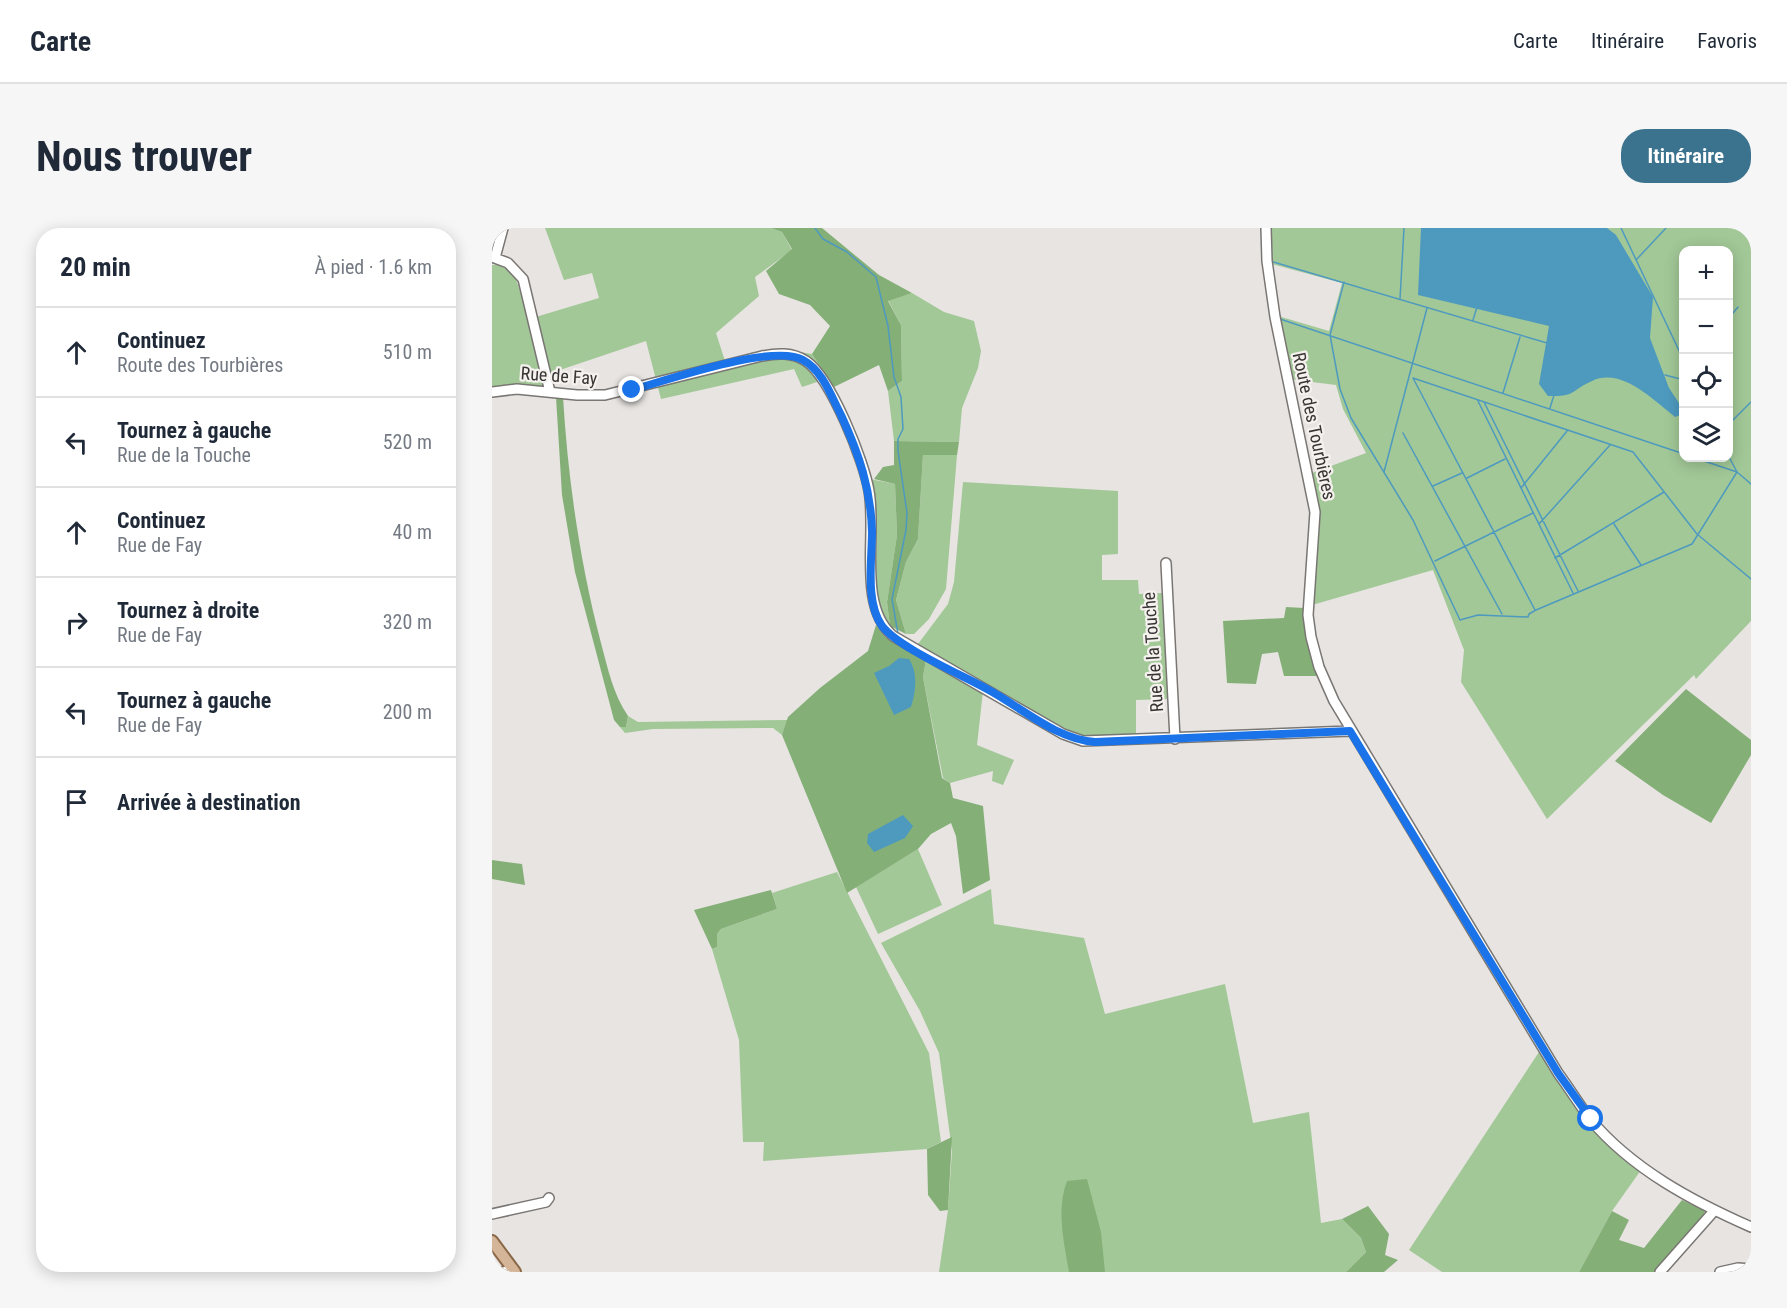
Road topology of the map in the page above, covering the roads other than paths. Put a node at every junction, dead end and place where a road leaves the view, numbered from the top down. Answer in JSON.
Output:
{"nodes":[{"id":1,"x":503,"y":228,"type":"edge"},
{"id":2,"x":1266,"y":228,"type":"edge"},
{"id":3,"x":493,"y":257,"type":"edge"},
{"id":4,"x":492,"y":392,"type":"edge"},
{"id":5,"x":550,"y":392,"type":"junction"},
{"id":6,"x":1166,"y":563,"type":"dead end"},
{"id":7,"x":1350,"y":731,"type":"junction"},
{"id":8,"x":1175,"y":739,"type":"junction"},
{"id":9,"x":549,"y":1198,"type":"dead end"},
{"id":10,"x":1714,"y":1211,"type":"junction"},
{"id":11,"x":492,"y":1214,"type":"edge"},
{"id":12,"x":1751,"y":1227,"type":"edge"},
{"id":13,"x":492,"y":1241,"type":"edge"},
{"id":14,"x":1751,"y":1269,"type":"edge"},
{"id":15,"x":510,"y":1271,"type":"edge"},
{"id":16,"x":1660,"y":1272,"type":"edge"},
{"id":17,"x":1720,"y":1272,"type":"edge"}],
"edges":[{"from":1,"to":3,"type":"street"},
{"from":2,"to":7,"type":"street","name":"Route des Tourbières"},
{"from":3,"to":5,"type":"street"},
{"from":4,"to":5,"type":"street","name":"Rue de Fay"},
{"from":5,"to":8,"type":"street","name":"Rue de Fay"},
{"from":6,"to":8,"type":"street","name":"Rue de la Touche"},
{"from":7,"to":8,"type":"street"},
{"from":7,"to":10,"type":"street","name":"Route des Tourbières"},
{"from":9,"to":11,"type":"street"},
{"from":10,"to":12,"type":"street","name":"Route des Tourbières"},
{"from":10,"to":16,"type":"street"},
{"from":13,"to":15,"type":"main road"},
{"from":14,"to":17,"type":"street"}]}
